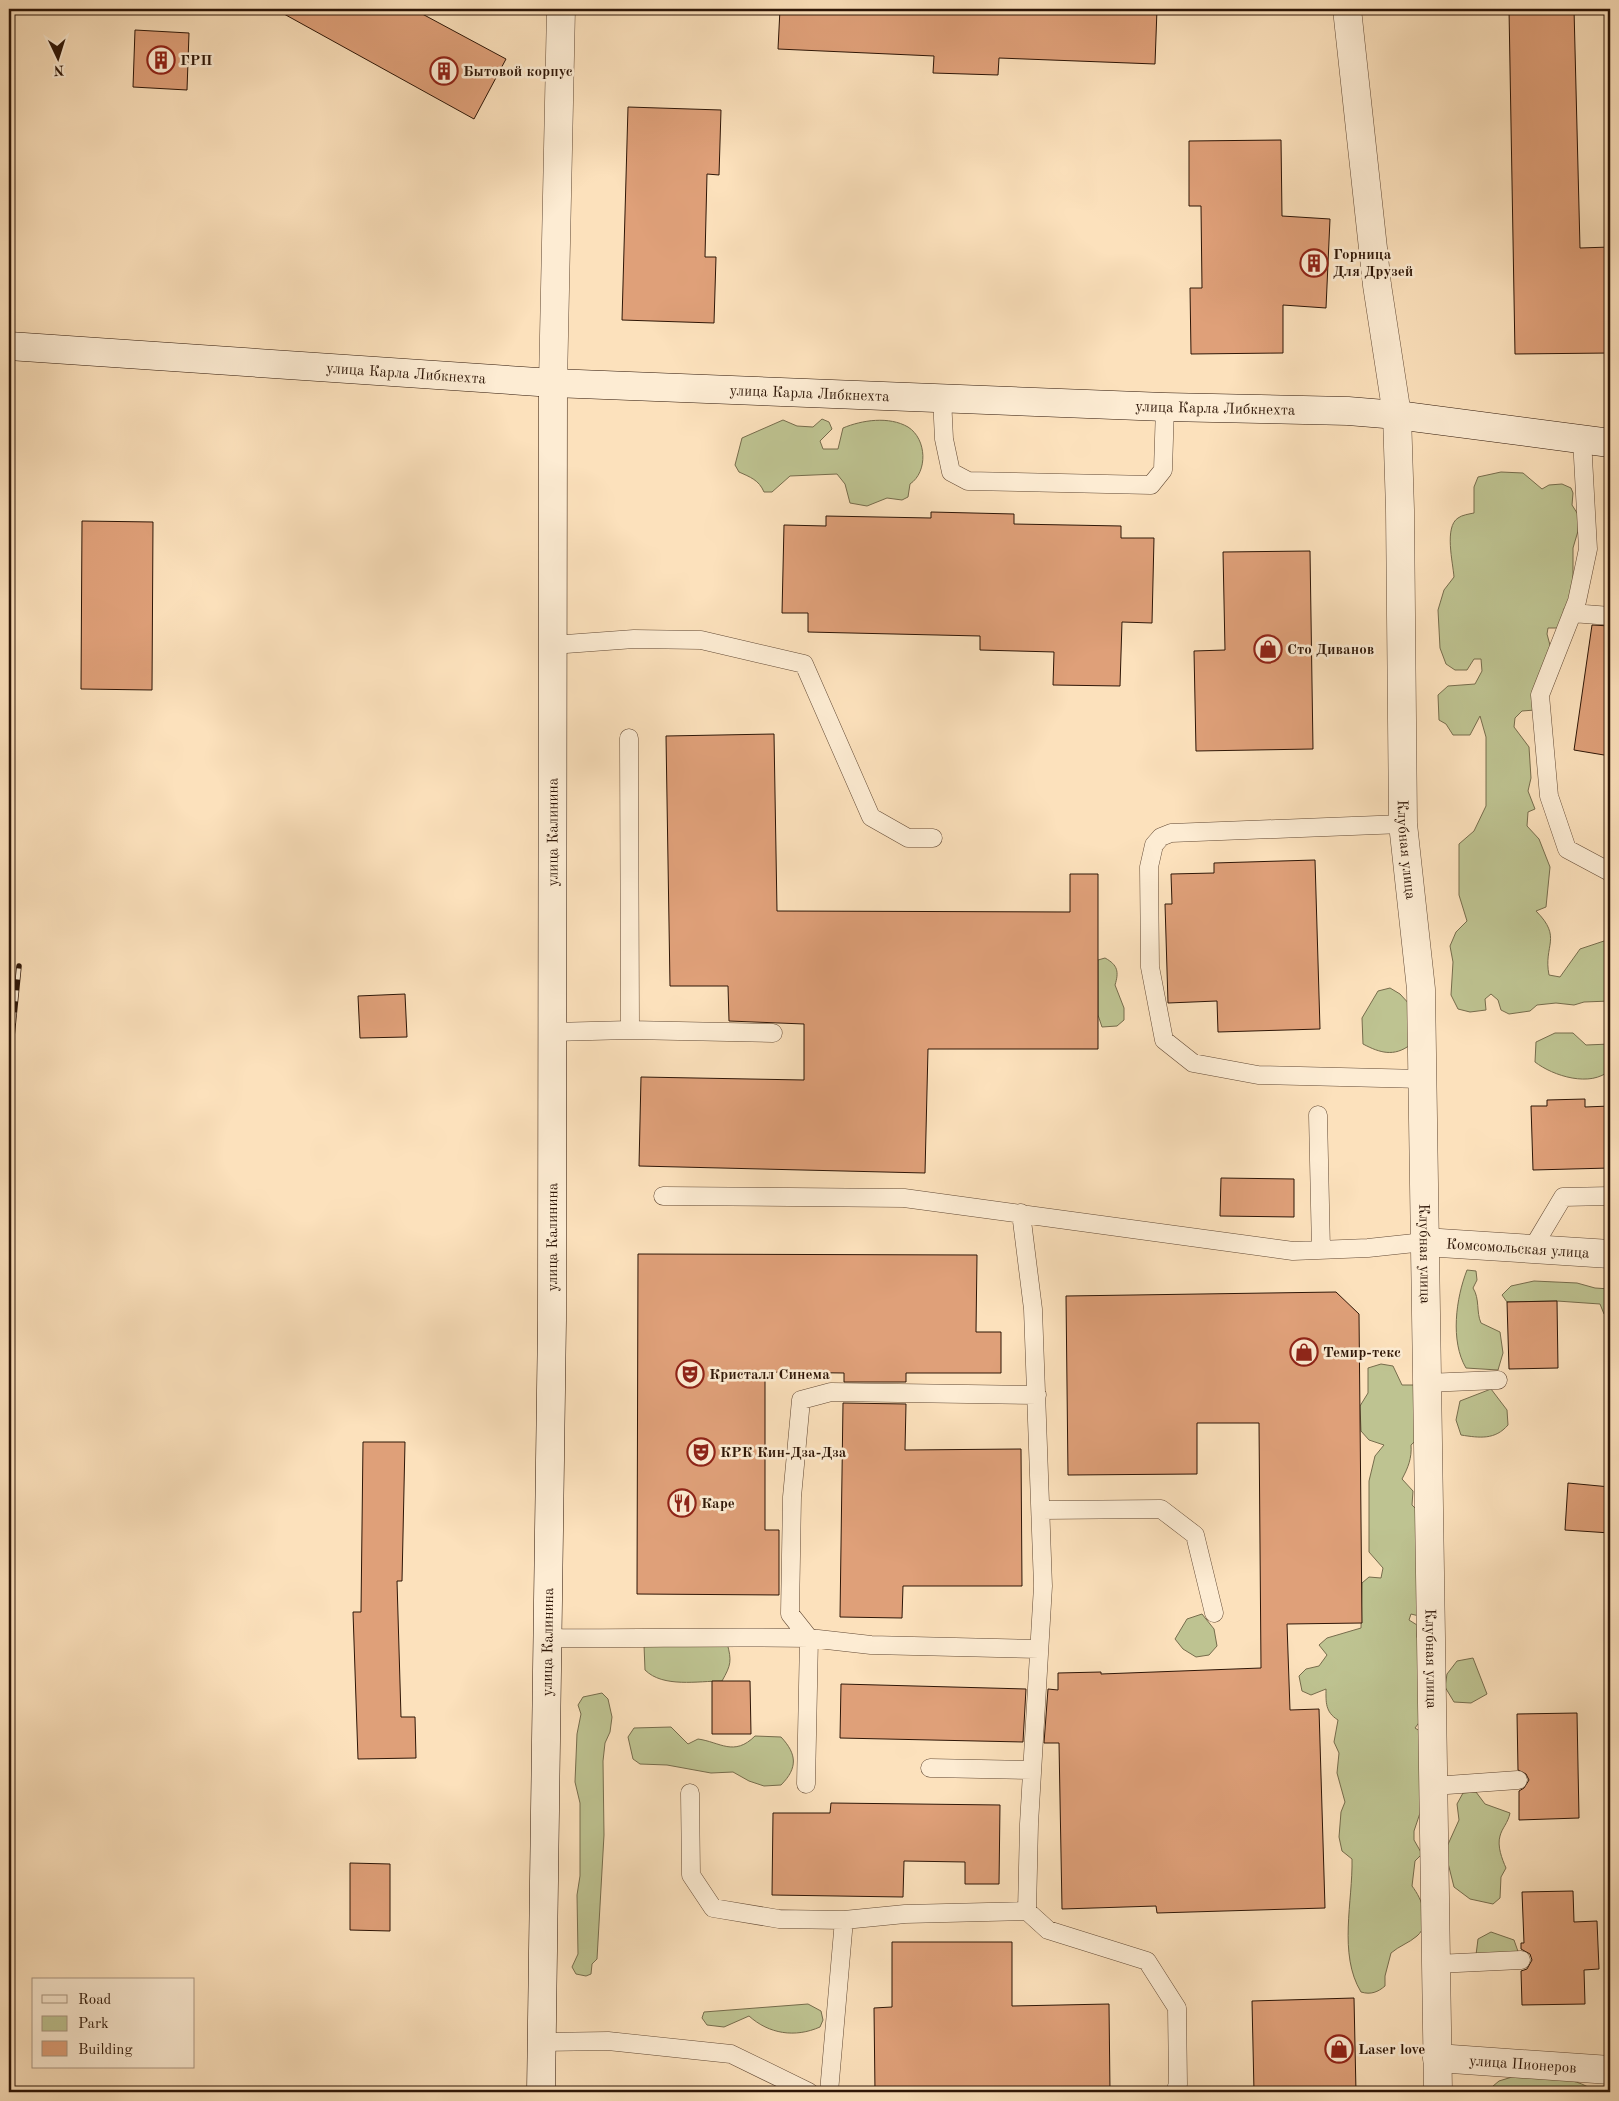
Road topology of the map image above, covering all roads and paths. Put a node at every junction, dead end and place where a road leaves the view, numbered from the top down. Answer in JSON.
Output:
{"nodes":[{"id":1,"x":561,"y":9,"type":"edge"},
{"id":2,"x":1347,"y":9,"type":"edge"},
{"id":3,"x":9,"y":346,"type":"edge"},
{"id":4,"x":553,"y":383,"type":"junction"},
{"id":5,"x":942,"y":398,"type":"junction"},
{"id":6,"x":1165,"y":407,"type":"junction"},
{"id":7,"x":1397,"y":415,"type":"junction"},
{"id":8,"x":1582,"y":439,"type":"junction"},
{"id":9,"x":1610,"y":443,"type":"edge"},
{"id":10,"x":1572,"y":613,"type":"junction"},
{"id":11,"x":1610,"y":616,"type":"edge"},
{"id":12,"x":552,"y":645,"type":"junction"},
{"id":13,"x":629,"y":738,"type":"dead end"},
{"id":14,"x":1403,"y":824,"type":"junction"},
{"id":15,"x":933,"y":838,"type":"dead end"},
{"id":16,"x":1610,"y":872,"type":"edge"},
{"id":17,"x":630,"y":1030,"type":"junction"},
{"id":18,"x":552,"y":1032,"type":"junction"},
{"id":19,"x":773,"y":1034,"type":"dead end"},
{"id":20,"x":1422,"y":1079,"type":"junction"},
{"id":21,"x":1318,"y":1115,"type":"dead end"},
{"id":22,"x":663,"y":1196,"type":"dead end"},
{"id":23,"x":1610,"y":1196,"type":"edge"},
{"id":24,"x":1020,"y":1213,"type":"junction"},
{"id":25,"x":1424,"y":1242,"type":"junction"},
{"id":26,"x":1532,"y":1249,"type":"junction"},
{"id":27,"x":1321,"y":1250,"type":"junction"},
{"id":28,"x":1610,"y":1254,"type":"edge"},
{"id":29,"x":1498,"y":1380,"type":"dead end"},
{"id":30,"x":1426,"y":1383,"type":"junction"},
{"id":31,"x":1036,"y":1395,"type":"junction"},
{"id":32,"x":1041,"y":1510,"type":"junction"},
{"id":33,"x":1214,"y":1613,"type":"dead end"},
{"id":34,"x":548,"y":1638,"type":"junction"},
{"id":35,"x":809,"y":1638,"type":"junction"},
{"id":36,"x":1039,"y":1649,"type":"junction"},
{"id":37,"x":930,"y":1768,"type":"dead end"},
{"id":38,"x":1032,"y":1770,"type":"junction"},
{"id":39,"x":1518,"y":1780,"type":"dead end"},
{"id":40,"x":806,"y":1784,"type":"dead end"},
{"id":41,"x":1433,"y":1786,"type":"junction"},
{"id":42,"x":690,"y":1793,"type":"dead end"},
{"id":43,"x":1028,"y":1911,"type":"junction"},
{"id":44,"x":844,"y":1920,"type":"junction"},
{"id":45,"x":1521,"y":1960,"type":"dead end"},
{"id":46,"x":1436,"y":1964,"type":"junction"},
{"id":47,"x":542,"y":2042,"type":"junction"},
{"id":48,"x":1437,"y":2058,"type":"junction"},
{"id":49,"x":1610,"y":2070,"type":"edge"},
{"id":50,"x":541,"y":2092,"type":"edge"},
{"id":51,"x":809,"y":2092,"type":"edge"},
{"id":52,"x":829,"y":2092,"type":"edge"},
{"id":53,"x":1175,"y":2092,"type":"edge"},
{"id":54,"x":1438,"y":2092,"type":"edge"}],
"edges":[{"from":1,"to":4,"type":"street","name":"улица Калинина"},
{"from":2,"to":7,"type":"street","name":"Клубная улица"},
{"from":3,"to":4,"type":"street","name":"улица Карла Либкнехта"},
{"from":4,"to":5,"type":"street","name":"улица Карла Либкнехта"},
{"from":4,"to":12,"type":"street","name":"улица Калинина"},
{"from":5,"to":6,"type":"street","name":"улица Карла Либкнехта"},
{"from":5,"to":6,"type":"lane"},
{"from":6,"to":7,"type":"street","name":"улица Карла Либкнехта"},
{"from":7,"to":8,"type":"street","name":"улица Карла Либкнехта"},
{"from":7,"to":14,"type":"street","name":"Клубная улица"},
{"from":8,"to":9,"type":"street","name":"улица Карла Либкнехта"},
{"from":8,"to":10,"type":"lane"},
{"from":10,"to":11,"type":"lane"},
{"from":10,"to":16,"type":"lane"},
{"from":12,"to":15,"type":"lane"},
{"from":12,"to":18,"type":"street","name":"улица Калинина"},
{"from":13,"to":17,"type":"lane"},
{"from":14,"to":20,"type":"street","name":"Клубная улица"},
{"from":14,"to":20,"type":"lane"},
{"from":17,"to":18,"type":"lane"},
{"from":17,"to":19,"type":"lane"},
{"from":18,"to":34,"type":"street","name":"улица Калинина"},
{"from":20,"to":25,"type":"street","name":"Клубная улица"},
{"from":21,"to":27,"type":"lane"},
{"from":22,"to":24,"type":"lane"},
{"from":23,"to":26,"type":"lane"},
{"from":24,"to":27,"type":"lane"},
{"from":24,"to":31,"type":"lane"},
{"from":25,"to":26,"type":"street","name":"Комсомольская улица"},
{"from":25,"to":27,"type":"lane"},
{"from":25,"to":30,"type":"street","name":"Клубная улица"},
{"from":26,"to":28,"type":"street","name":"Комсомольская улица"},
{"from":29,"to":30,"type":"lane"},
{"from":30,"to":41,"type":"street","name":"Клубная улица"},
{"from":31,"to":32,"type":"lane"},
{"from":31,"to":35,"type":"lane"},
{"from":32,"to":33,"type":"lane"},
{"from":32,"to":36,"type":"lane"},
{"from":34,"to":35,"type":"lane"},
{"from":34,"to":47,"type":"street","name":"улица Калинина"},
{"from":35,"to":36,"type":"lane"},
{"from":35,"to":40,"type":"lane"},
{"from":36,"to":38,"type":"lane"},
{"from":37,"to":38,"type":"lane"},
{"from":38,"to":43,"type":"lane"},
{"from":39,"to":41,"type":"lane"},
{"from":41,"to":46,"type":"street","name":"Клубная улица"},
{"from":42,"to":44,"type":"lane"},
{"from":43,"to":44,"type":"lane"},
{"from":43,"to":53,"type":"lane"},
{"from":44,"to":52,"type":"lane"},
{"from":45,"to":46,"type":"lane"},
{"from":46,"to":48,"type":"street","name":"Клубная улица"},
{"from":47,"to":50,"type":"street","name":"улица Калинина"},
{"from":47,"to":51,"type":"lane"},
{"from":48,"to":49,"type":"street","name":"улица Пионеров"},
{"from":48,"to":54,"type":"street","name":"Клубная улица"}]}
